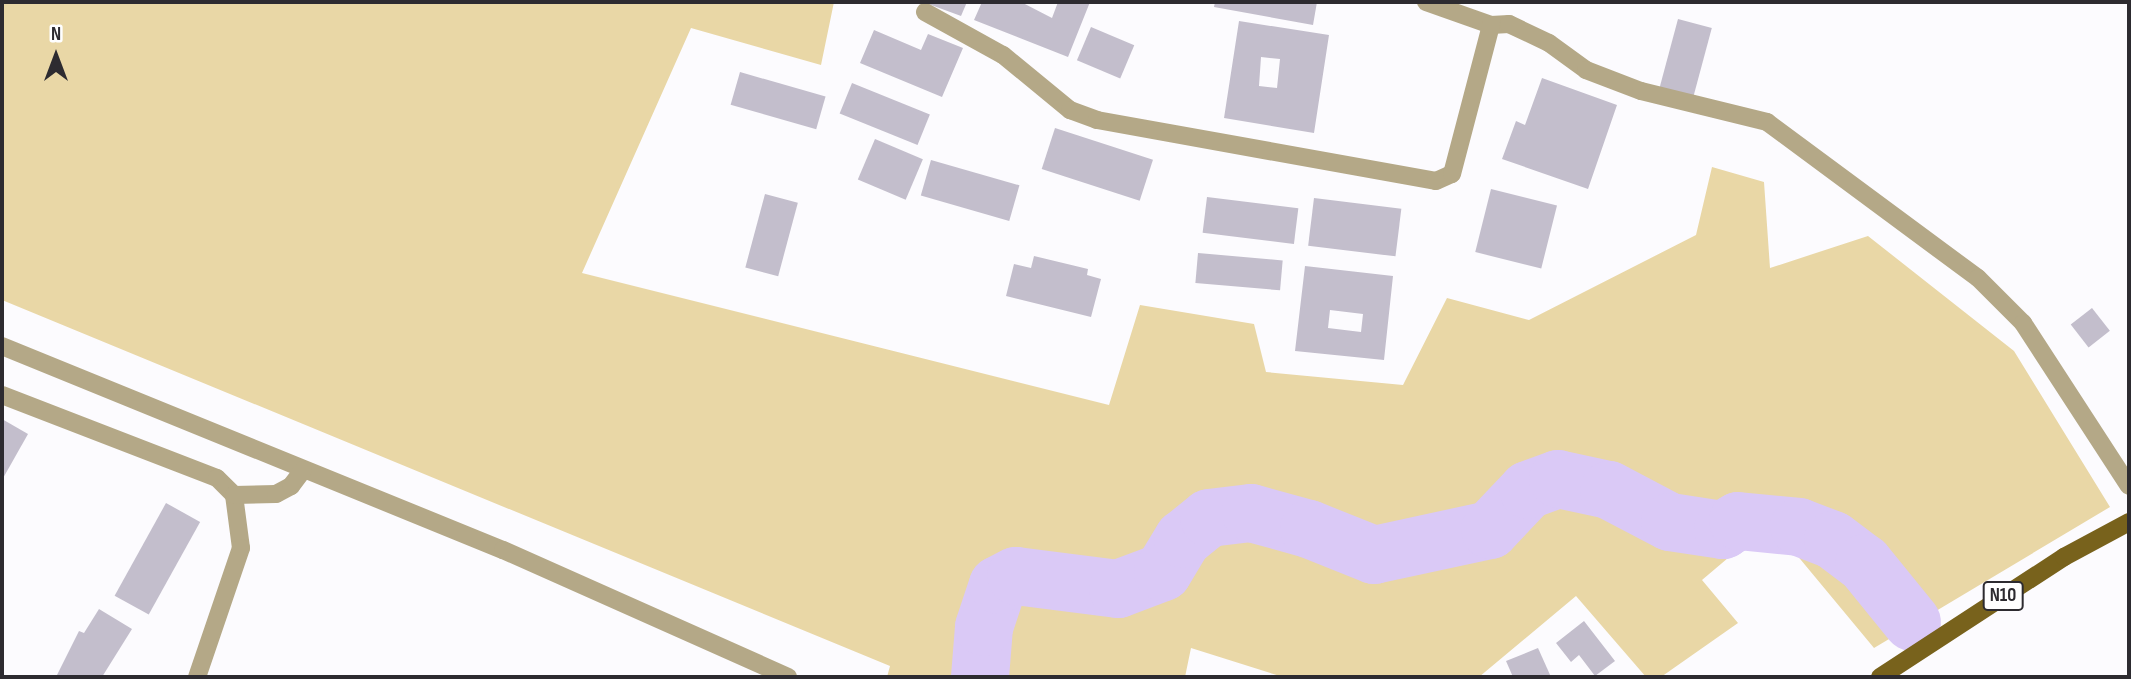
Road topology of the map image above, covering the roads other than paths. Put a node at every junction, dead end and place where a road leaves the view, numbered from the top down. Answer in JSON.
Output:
{"nodes":[{"id":1,"x":1426,"y":2,"type":"edge"},
{"id":2,"x":925,"y":12,"type":"dead end"},
{"id":3,"x":1491,"y":25,"type":"junction"},
{"id":4,"x":2,"y":346,"type":"edge"},
{"id":5,"x":2,"y":395,"type":"edge"},
{"id":6,"x":303,"y":470,"type":"junction"},
{"id":7,"x":2129,"y":486,"type":"edge"},
{"id":8,"x":234,"y":495,"type":"junction"},
{"id":9,"x":2129,"y":523,"type":"edge"},
{"id":10,"x":197,"y":677,"type":"edge"},
{"id":11,"x":788,"y":677,"type":"edge"},
{"id":12,"x":1880,"y":677,"type":"edge"}],
"edges":[{"from":1,"to":3,"type":"street"},
{"from":2,"to":3,"type":"street"},
{"from":3,"to":7,"type":"street"},
{"from":4,"to":6,"type":"street"},
{"from":5,"to":8,"type":"street"},
{"from":6,"to":8,"type":"street"},
{"from":6,"to":11,"type":"street"},
{"from":8,"to":10,"type":"street"},
{"from":9,"to":12,"type":"main road","number":"N10"}]}
